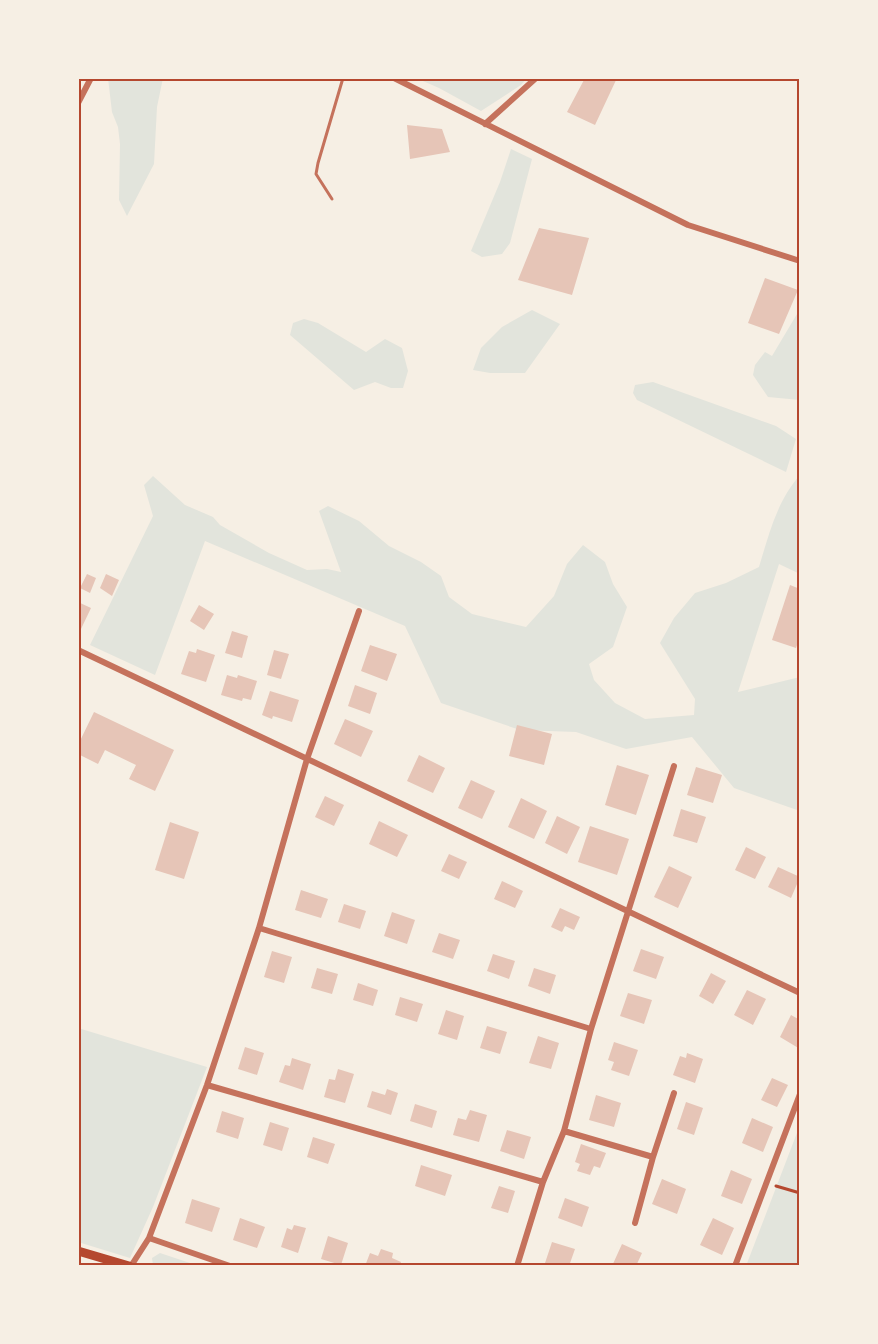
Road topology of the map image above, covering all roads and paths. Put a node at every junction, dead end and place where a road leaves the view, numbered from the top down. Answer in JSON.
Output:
{"nodes":[{"id":1,"x":91,"y":78,"type":"edge"},
{"id":2,"x":343,"y":78,"type":"edge"},
{"id":3,"x":394,"y":78,"type":"edge"},
{"id":4,"x":536,"y":78,"type":"edge"},
{"id":5,"x":78,"y":103,"type":"edge"},
{"id":6,"x":485,"y":124,"type":"junction"},
{"id":7,"x":332,"y":199,"type":"dead end"},
{"id":8,"x":800,"y":261,"type":"edge"},
{"id":9,"x":359,"y":611,"type":"dead end"},
{"id":10,"x":78,"y":650,"type":"edge"},
{"id":11,"x":307,"y":759,"type":"junction"},
{"id":12,"x":674,"y":766,"type":"dead end"},
{"id":13,"x":628,"y":910,"type":"junction"},
{"id":14,"x":259,"y":928,"type":"junction"},
{"id":15,"x":800,"y":993,"type":"edge"},
{"id":16,"x":591,"y":1029,"type":"junction"},
{"id":17,"x":207,"y":1085,"type":"junction"},
{"id":18,"x":674,"y":1093,"type":"dead end"},
{"id":19,"x":800,"y":1094,"type":"edge"},
{"id":20,"x":564,"y":1131,"type":"junction"},
{"id":21,"x":653,"y":1157,"type":"junction"},
{"id":22,"x":543,"y":1182,"type":"junction"},
{"id":23,"x":765,"y":1184,"type":"junction"},
{"id":24,"x":800,"y":1192,"type":"edge"},
{"id":25,"x":635,"y":1223,"type":"dead end"},
{"id":26,"x":149,"y":1238,"type":"junction"},
{"id":27,"x":78,"y":1251,"type":"edge"},
{"id":28,"x":130,"y":1266,"type":"edge"},
{"id":29,"x":230,"y":1266,"type":"edge"},
{"id":30,"x":518,"y":1266,"type":"edge"},
{"id":31,"x":735,"y":1266,"type":"edge"}],
"edges":[{"from":1,"to":5,"type":"street"},
{"from":2,"to":7,"type":"lane"},
{"from":3,"to":6,"type":"street"},
{"from":4,"to":6,"type":"street"},
{"from":6,"to":8,"type":"street"},
{"from":9,"to":11,"type":"street"},
{"from":10,"to":11,"type":"street"},
{"from":11,"to":13,"type":"street"},
{"from":11,"to":14,"type":"street"},
{"from":12,"to":13,"type":"street"},
{"from":13,"to":15,"type":"street"},
{"from":13,"to":16,"type":"street"},
{"from":14,"to":16,"type":"street"},
{"from":14,"to":17,"type":"street"},
{"from":16,"to":20,"type":"street"},
{"from":17,"to":22,"type":"street"},
{"from":17,"to":26,"type":"street"},
{"from":18,"to":21,"type":"street"},
{"from":19,"to":23,"type":"street"},
{"from":20,"to":21,"type":"street"},
{"from":20,"to":22,"type":"street"},
{"from":21,"to":25,"type":"street"},
{"from":22,"to":30,"type":"street"},
{"from":23,"to":24,"type":"path"},
{"from":23,"to":31,"type":"street"},
{"from":26,"to":28,"type":"street"},
{"from":26,"to":29,"type":"street"},
{"from":27,"to":28,"type":"main road"}]}
